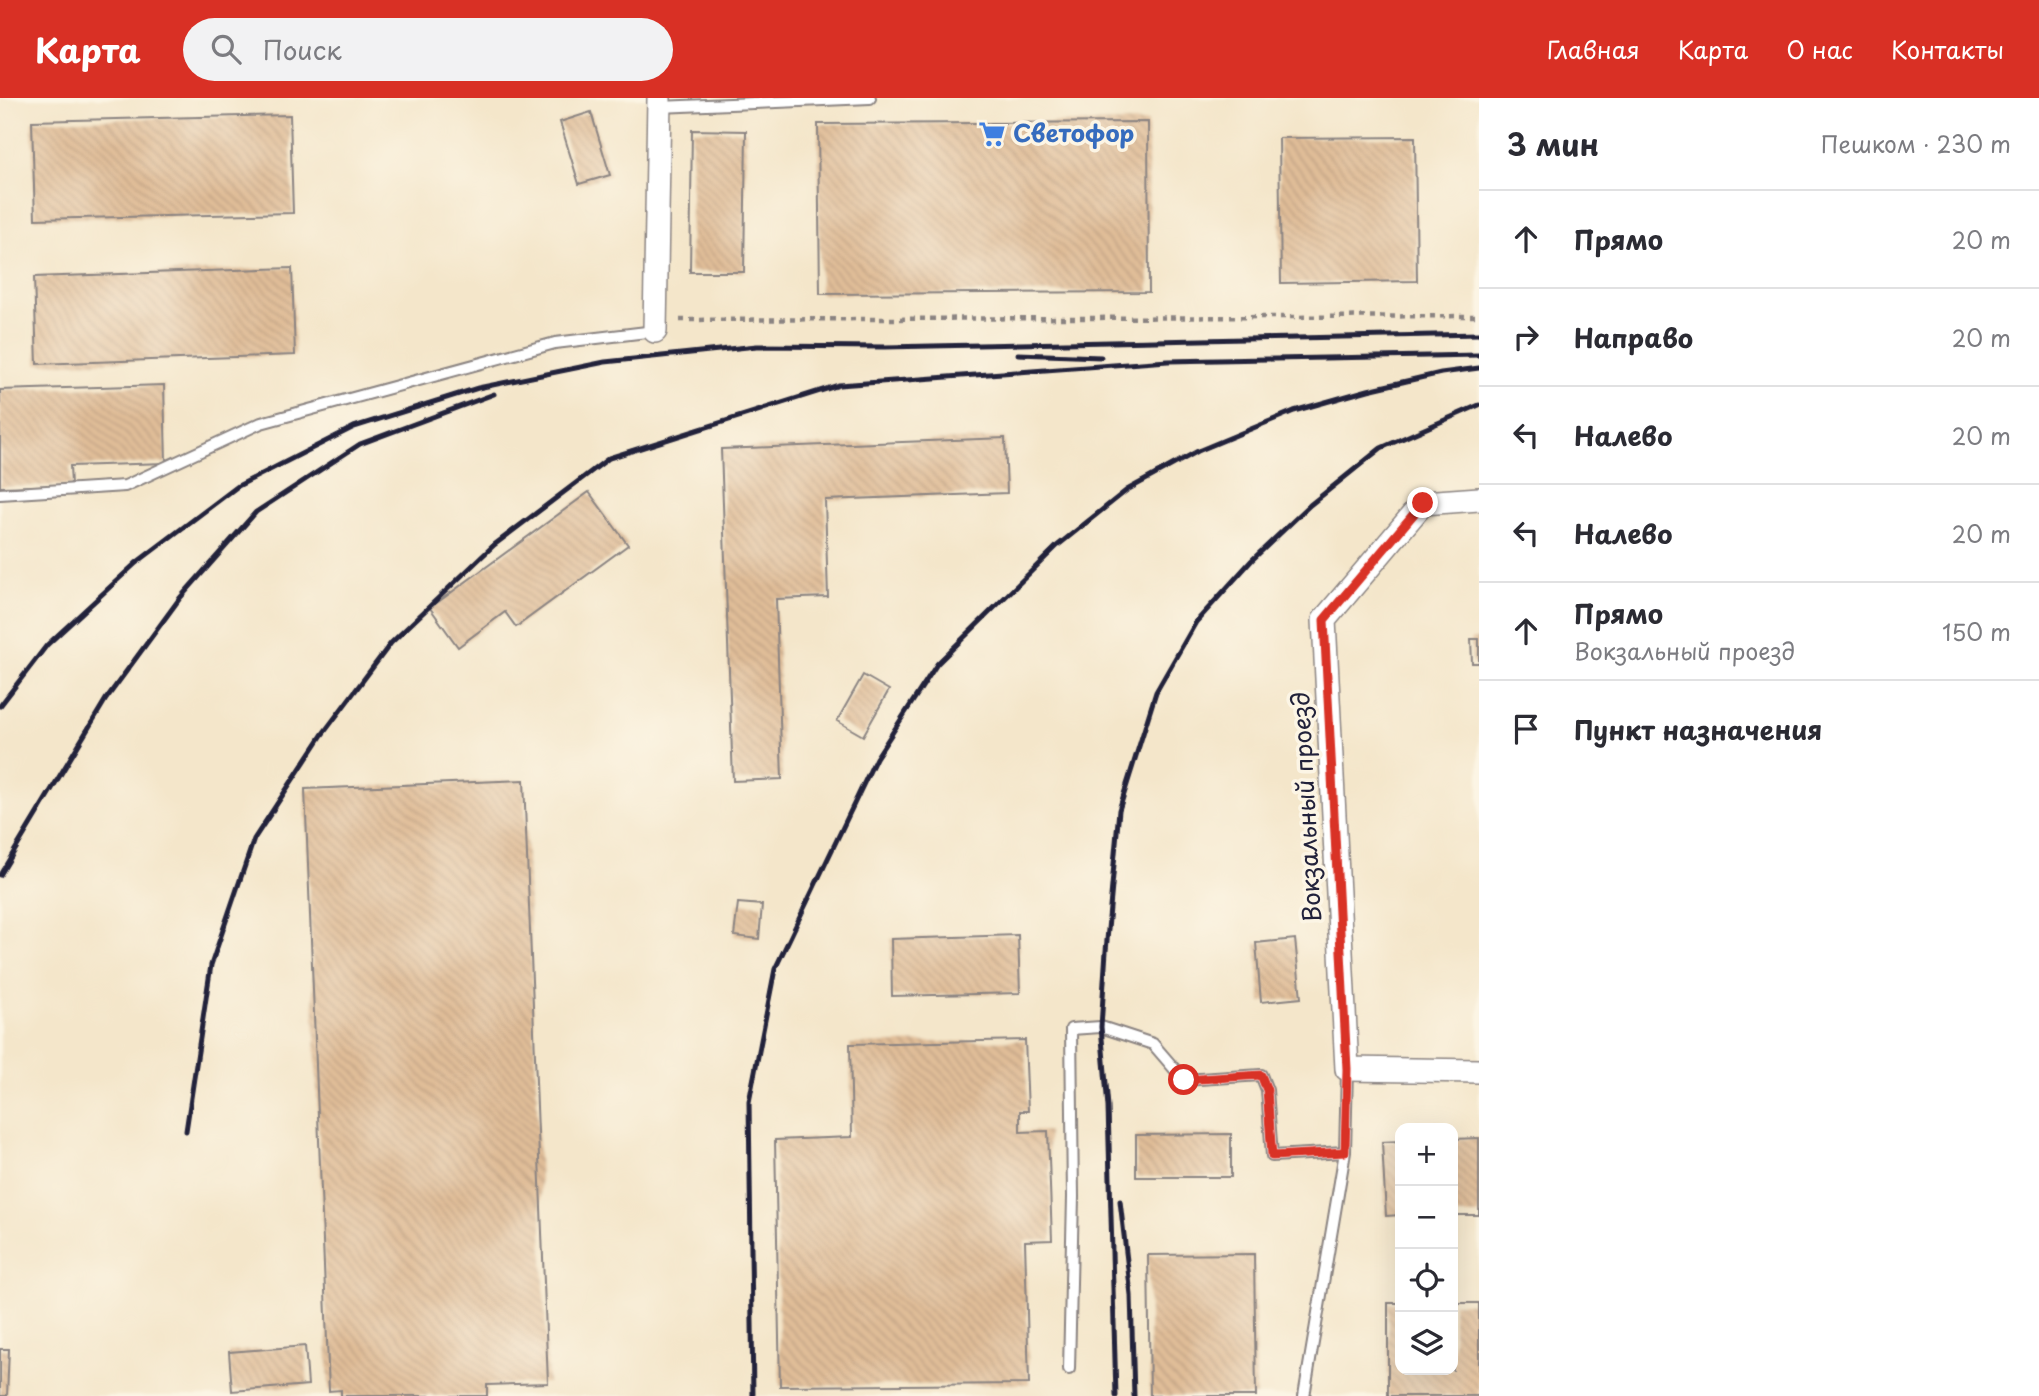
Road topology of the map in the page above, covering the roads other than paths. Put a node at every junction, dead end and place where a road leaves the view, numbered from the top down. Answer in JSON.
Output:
{"nodes":[{"id":1,"x":870,"y":98,"type":"edge"},
{"id":2,"x":659,"y":103,"type":"edge"},
{"id":3,"x":655,"y":326,"type":"joint"},
{"id":4,"x":0,"y":494,"type":"edge"},
{"id":5,"x":1479,"y":499,"type":"edge"},
{"id":6,"x":1347,"y":1069,"type":"junction"},
{"id":7,"x":1479,"y":1071,"type":"edge"},
{"id":8,"x":1345,"y":1152,"type":"junction"},
{"id":9,"x":1069,"y":1369,"type":"dead end"},
{"id":10,"x":1304,"y":1396,"type":"edge"}],
"edges":[{"from":1,"to":2,"type":"lane"},
{"from":2,"to":3,"type":"street"},
{"from":3,"to":4,"type":"lane"},
{"from":5,"to":6,"type":"street","name":"Вокзальный проезд"},
{"from":6,"to":7,"type":"street"},
{"from":6,"to":8,"type":"lane"},
{"from":8,"to":9,"type":"lane"},
{"from":8,"to":10,"type":"lane"}]}
